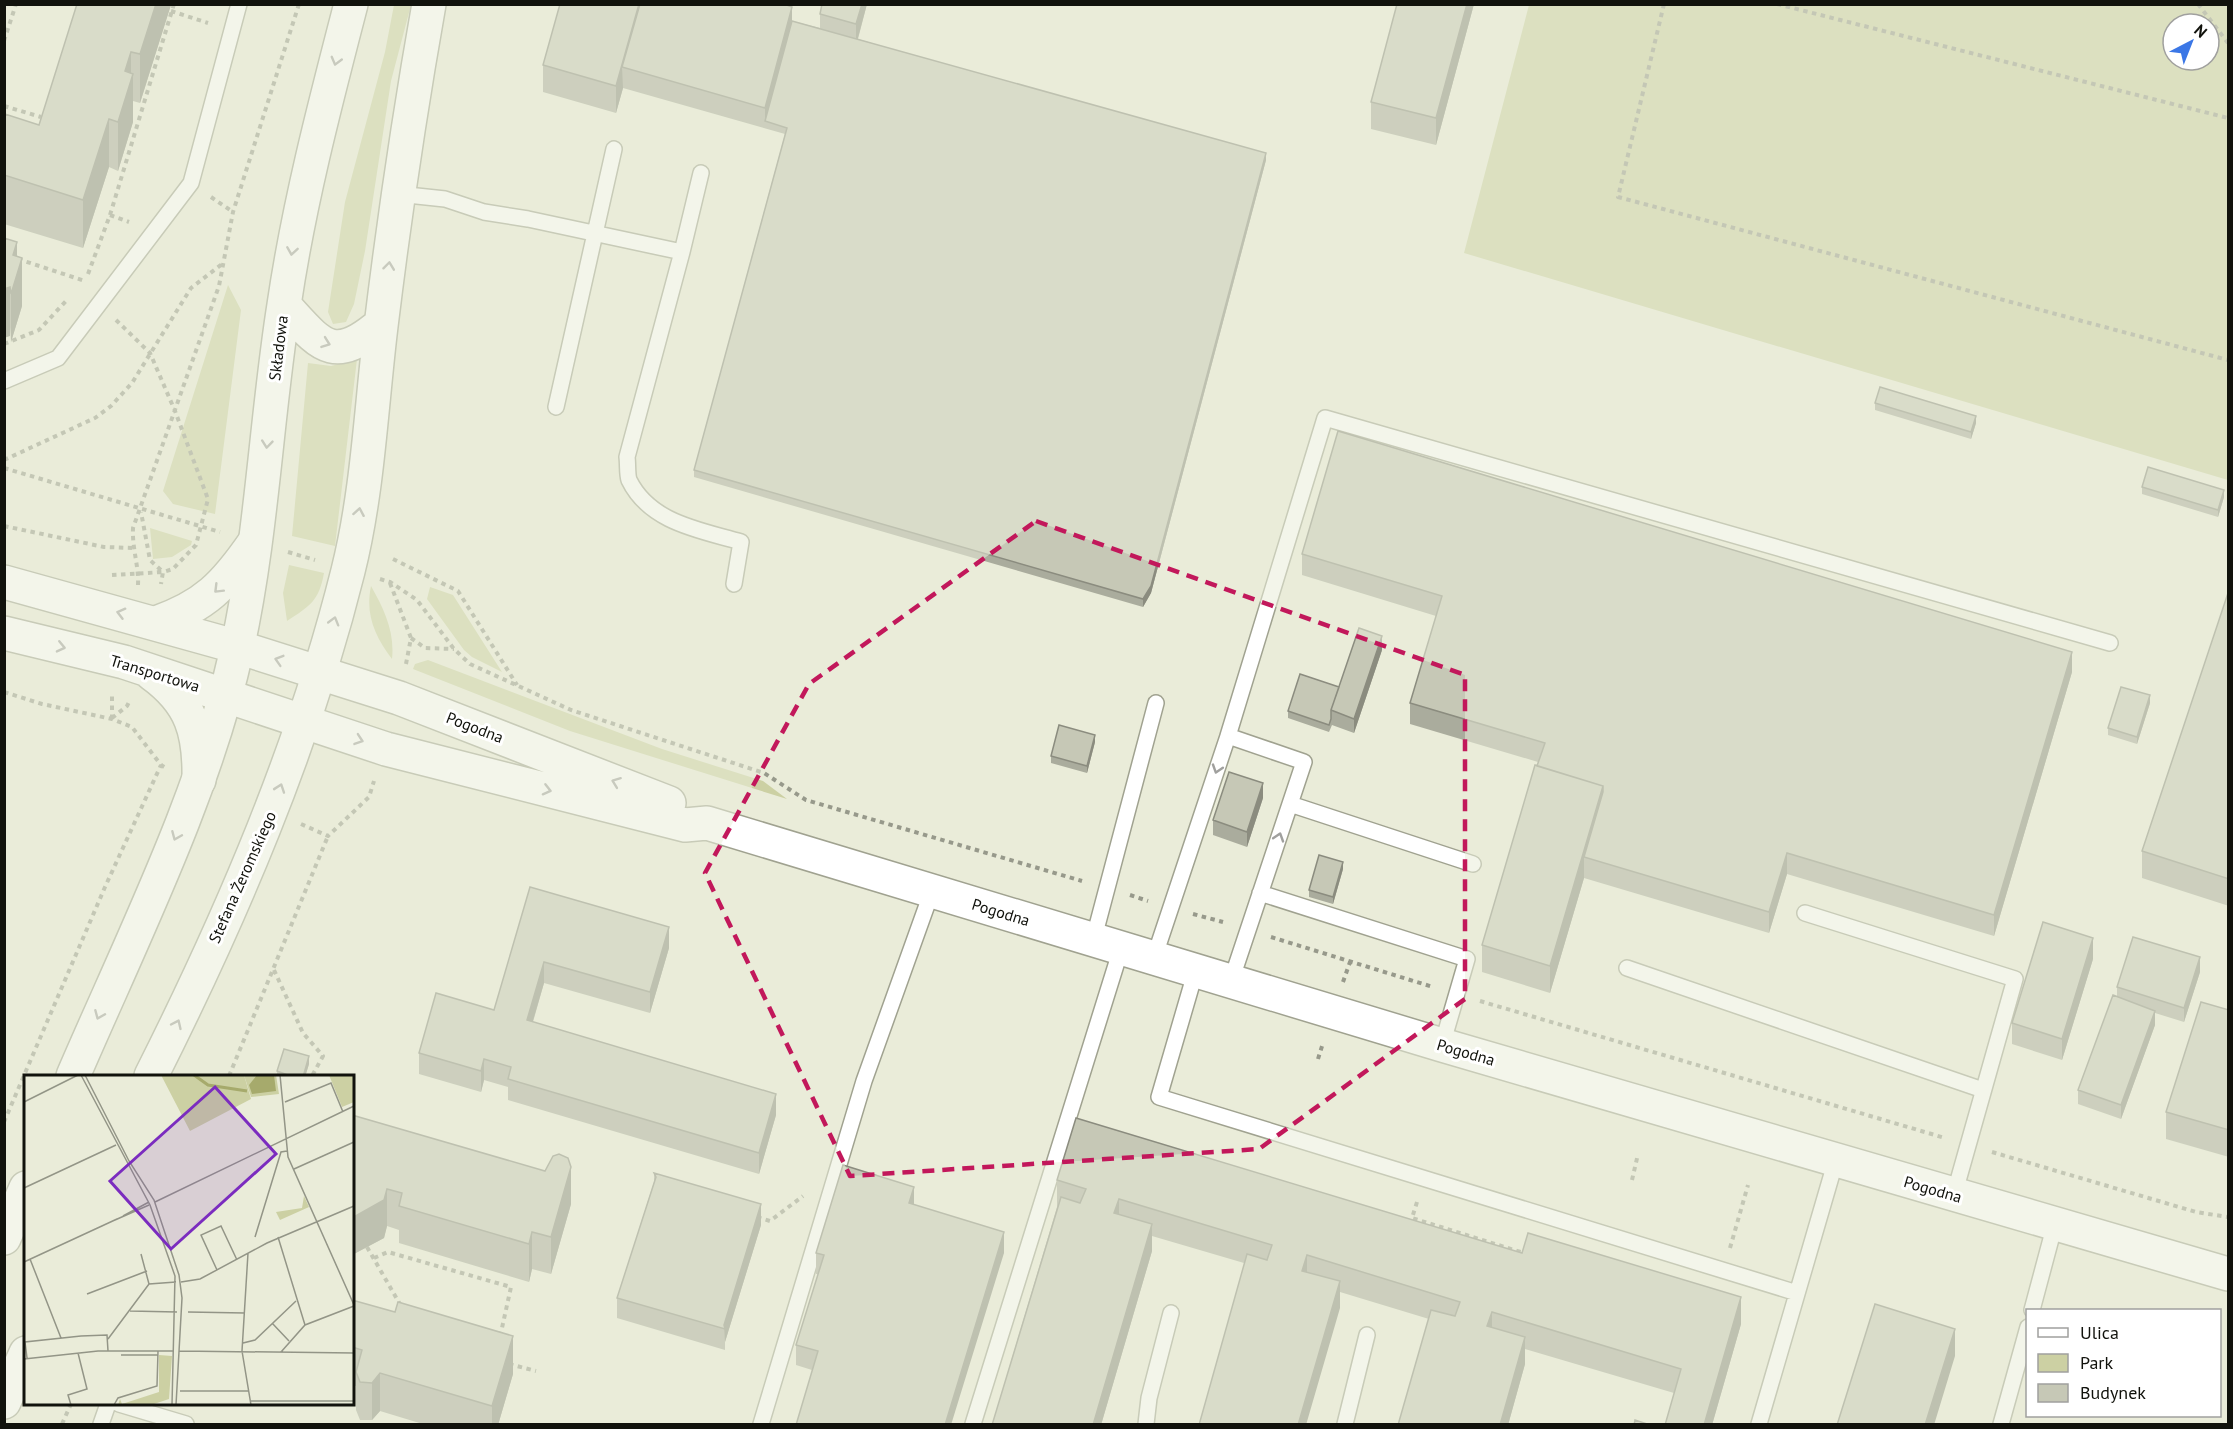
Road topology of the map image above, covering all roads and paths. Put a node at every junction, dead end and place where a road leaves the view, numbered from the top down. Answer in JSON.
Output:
{"nodes":[{"id":1,"x":16,"y":4,"type":"edge"},
{"id":2,"x":174,"y":4,"type":"edge"},
{"id":3,"x":239,"y":4,"type":"edge"},
{"id":4,"x":299,"y":4,"type":"edge"},
{"id":5,"x":351,"y":4,"type":"edge"},
{"id":6,"x":429,"y":4,"type":"edge"},
{"id":7,"x":1664,"y":4,"type":"edge"},
{"id":8,"x":1777,"y":4,"type":"edge"},
{"id":9,"x":2198,"y":4,"type":"edge"},
{"id":10,"x":171,"y":11,"type":"junction"},
{"id":11,"x":232,"y":30,"type":"junction"},
{"id":12,"x":4,"y":41,"type":"edge"},
{"id":13,"x":2229,"y":43,"type":"edge"},
{"id":14,"x":4,"y":106,"type":"edge"},
{"id":15,"x":41,"y":117,"type":"edge"},
{"id":16,"x":2229,"y":118,"type":"edge"},
{"id":17,"x":614,"y":149,"type":"dead end"},
{"id":18,"x":701,"y":173,"type":"dead end"},
{"id":19,"x":398,"y":194,"type":"junction"},
{"id":20,"x":596,"y":233,"type":"junction"},
{"id":21,"x":682,"y":252,"type":"junction"},
{"id":22,"x":15,"y":258,"type":"edge"},
{"id":23,"x":224,"y":263,"type":"junction"},
{"id":24,"x":85,"y":281,"type":"junction"},
{"id":25,"x":78,"y":289,"type":"dead end"},
{"id":26,"x":70,"y":297,"type":"dead end"},
{"id":27,"x":99,"y":304,"type":"junction"},
{"id":28,"x":284,"y":304,"type":"junction"},
{"id":29,"x":381,"y":324,"type":"junction"},
{"id":30,"x":4,"y":344,"type":"edge"},
{"id":31,"x":150,"y":353,"type":"junction"},
{"id":32,"x":2229,"y":360,"type":"edge"},
{"id":33,"x":4,"y":381,"type":"edge"},
{"id":34,"x":556,"y":407,"type":"dead end"},
{"id":35,"x":175,"y":411,"type":"junction"},
{"id":36,"x":4,"y":460,"type":"edge"},
{"id":37,"x":4,"y":468,"type":"edge"},
{"id":38,"x":141,"y":508,"type":"junction"},
{"id":39,"x":4,"y":526,"type":"edge"},
{"id":40,"x":202,"y":527,"type":"dead end"},
{"id":41,"x":254,"y":543,"type":"junction"},
{"id":42,"x":132,"y":548,"type":"dead end"},
{"id":43,"x":393,"y":559,"type":"dead end"},
{"id":44,"x":104,"y":575,"type":"dead end"},
{"id":45,"x":4,"y":582,"type":"edge"},
{"id":46,"x":734,"y":584,"type":"dead end"},
{"id":47,"x":156,"y":623,"type":"junction"},
{"id":48,"x":4,"y":633,"type":"edge"},
{"id":49,"x":411,"y":638,"type":"dead end"},
{"id":50,"x":2110,"y":643,"type":"dead end"},
{"id":51,"x":238,"y":647,"type":"junction"},
{"id":52,"x":454,"y":649,"type":"dead end"},
{"id":53,"x":144,"y":668,"type":"junction"},
{"id":54,"x":320,"y":672,"type":"junction"},
{"id":55,"x":4,"y":692,"type":"edge"},
{"id":56,"x":225,"y":695,"type":"junction"},
{"id":57,"x":1156,"y":703,"type":"dead end"},
{"id":58,"x":304,"y":721,"type":"junction"},
{"id":59,"x":1228,"y":736,"type":"junction"},
{"id":60,"x":199,"y":782,"type":"junction"},
{"id":61,"x":1290,"y":804,"type":"junction"},
{"id":62,"x":707,"y":823,"type":"junction"},
{"id":63,"x":328,"y":836,"type":"dead end"},
{"id":64,"x":1473,"y":864,"type":"dead end"},
{"id":65,"x":1106,"y":888,"type":"junction"},
{"id":66,"x":932,"y":891,"type":"junction"},
{"id":67,"x":1260,"y":893,"type":"junction"},
{"id":68,"x":1171,"y":907,"type":"junction"},
{"id":69,"x":1805,"y":913,"type":"dead end"},
{"id":70,"x":1247,"y":929,"type":"junction"},
{"id":71,"x":1107,"y":945,"type":"junction"},
{"id":72,"x":1154,"y":958,"type":"junction"},
{"id":73,"x":1627,"y":968,"type":"dead end"},
{"id":74,"x":273,"y":969,"type":"junction"},
{"id":75,"x":1196,"y":970,"type":"junction"},
{"id":76,"x":1231,"y":981,"type":"junction"},
{"id":77,"x":1456,"y":994,"type":"junction"},
{"id":78,"x":1442,"y":1045,"type":"junction"},
{"id":79,"x":24,"y":1075,"type":"edge"},
{"id":80,"x":24,"y":1075,"type":"edge"},
{"id":81,"x":74,"y":1075,"type":"edge"},
{"id":82,"x":152,"y":1075,"type":"edge"},
{"id":83,"x":230,"y":1075,"type":"edge"},
{"id":84,"x":313,"y":1075,"type":"edge"},
{"id":85,"x":1983,"y":1090,"type":"junction"},
{"id":86,"x":4,"y":1122,"type":"edge"},
{"id":87,"x":1967,"y":1145,"type":"junction"},
{"id":88,"x":1638,"y":1154,"type":"dead end"},
{"id":89,"x":1836,"y":1160,"type":"junction"},
{"id":90,"x":1423,"y":1178,"type":"junction"},
{"id":91,"x":1632,"y":1180,"type":"dead end"},
{"id":92,"x":1748,"y":1185,"type":"dead end"},
{"id":93,"x":24,"y":1193,"type":"edge"},
{"id":94,"x":1954,"y":1195,"type":"junction"},
{"id":95,"x":827,"y":1201,"type":"junction"},
{"id":96,"x":750,"y":1215,"type":"edge"},
{"id":97,"x":2229,"y":1217,"type":"edge"},
{"id":98,"x":2055,"y":1224,"type":"junction"},
{"id":99,"x":4,"y":1238,"type":"edge"},
{"id":100,"x":367,"y":1247,"type":"edge"},
{"id":101,"x":1531,"y":1255,"type":"edge"},
{"id":102,"x":374,"y":1258,"type":"junction"},
{"id":103,"x":1724,"y":1270,"type":"junction"},
{"id":104,"x":2229,"y":1274,"type":"edge"},
{"id":105,"x":1797,"y":1293,"type":"junction"},
{"id":106,"x":2033,"y":1309,"type":"edge"},
{"id":107,"x":1171,"y":1313,"type":"dead end"},
{"id":108,"x":405,"y":1314,"type":"edge"},
{"id":109,"x":2026,"y":1334,"type":"edge"},
{"id":110,"x":1367,"y":1335,"type":"dead end"},
{"id":111,"x":499,"y":1339,"type":"edge"},
{"id":112,"x":505,"y":1363,"type":"edge"},
{"id":113,"x":23,"y":1365,"type":"edge"},
{"id":114,"x":536,"y":1371,"type":"dead end"},
{"id":115,"x":4,"y":1402,"type":"edge"},
{"id":116,"x":71,"y":1405,"type":"edge"},
{"id":117,"x":108,"y":1405,"type":"edge"},
{"id":118,"x":122,"y":1405,"type":"edge"},
{"id":119,"x":62,"y":1425,"type":"edge"},
{"id":120,"x":101,"y":1425,"type":"edge"},
{"id":121,"x":186,"y":1425,"type":"edge"},
{"id":122,"x":761,"y":1425,"type":"edge"},
{"id":123,"x":973,"y":1425,"type":"edge"},
{"id":124,"x":1146,"y":1425,"type":"edge"},
{"id":125,"x":1345,"y":1425,"type":"edge"},
{"id":126,"x":1759,"y":1425,"type":"edge"},
{"id":127,"x":2001,"y":1425,"type":"edge"}],
"edges":[{"from":1,"to":12,"type":"path"},
{"from":2,"to":10,"type":"path"},
{"from":3,"to":11,"type":"lane"},
{"from":4,"to":23,"type":"path"},
{"from":5,"to":28,"type":"street","name":"Składowa","one_way":true},
{"from":6,"to":19,"type":"street"},
{"from":7,"to":32,"type":"path"},
{"from":8,"to":16,"type":"path"},
{"from":9,"to":13,"type":"path"},
{"from":10,"to":11,"type":"path"},
{"from":10,"to":24,"type":"path"},
{"from":11,"to":27,"type":"lane"},
{"from":14,"to":15,"type":"path"},
{"from":17,"to":20,"type":"lane"},
{"from":18,"to":21,"type":"lane"},
{"from":19,"to":20,"type":"lane"},
{"from":29,"to":19,"type":"street","one_way":true},
{"from":20,"to":21,"type":"lane"},
{"from":20,"to":34,"type":"lane"},
{"from":21,"to":46,"type":"lane"},
{"from":22,"to":24,"type":"path"},
{"from":23,"to":31,"type":"path"},
{"from":23,"to":35,"type":"path"},
{"from":24,"to":25,"type":"path"},
{"from":24,"to":27,"type":"path"},
{"from":26,"to":30,"type":"path"},
{"from":27,"to":31,"type":"path"},
{"from":27,"to":33,"type":"lane"},
{"from":28,"to":29,"type":"street","one_way":true},
{"from":28,"to":41,"type":"street","name":"Składowa","one_way":true},
{"from":54,"to":29,"type":"street","one_way":true},
{"from":31,"to":35,"type":"path"},
{"from":31,"to":36,"type":"path"},
{"from":35,"to":38,"type":"path"},
{"from":35,"to":40,"type":"path"},
{"from":37,"to":38,"type":"path"},
{"from":38,"to":44,"type":"path"},
{"from":39,"to":42,"type":"path"},
{"from":41,"to":47,"type":"street","one_way":true},
{"from":41,"to":51,"type":"street","name":"Składowa"},
{"from":43,"to":65,"type":"path"},
{"from":47,"to":45,"type":"street","one_way":true},
{"from":47,"to":51,"type":"street"},
{"from":48,"to":53,"type":"street","name":"Transportowa","one_way":true},
{"from":49,"to":52,"type":"path"},
{"from":50,"to":59,"type":"lane"},
{"from":54,"to":51,"type":"street","name":"Pogodna","one_way":true},
{"from":51,"to":56,"type":"street","name":"Składowa"},
{"from":53,"to":56,"type":"street","name":"Transportowa"},
{"from":53,"to":60,"type":"street"},
{"from":54,"to":58,"type":"street","name":"Stefana Żeromskiego"},
{"from":62,"to":54,"type":"street","name":"Pogodna","one_way":true},
{"from":55,"to":80,"type":"path"},
{"from":56,"to":58,"type":"street","name":"Transportowa"},
{"from":56,"to":60,"type":"street"},
{"from":57,"to":65,"type":"lane"},
{"from":58,"to":62,"type":"street","name":"Pogodna","one_way":true},
{"from":82,"to":58,"type":"street","name":"Stefana Żeromskiego","one_way":true},
{"from":59,"to":61,"type":"lane"},
{"from":59,"to":68,"type":"lane","one_way":true},
{"from":60,"to":81,"type":"street","one_way":true},
{"from":61,"to":64,"type":"lane"},
{"from":67,"to":61,"type":"lane","one_way":true},
{"from":62,"to":66,"type":"street","name":"Pogodna"},
{"from":63,"to":74,"type":"path"},
{"from":65,"to":68,"type":"path"},
{"from":65,"to":71,"type":"lane"},
{"from":66,"to":71,"type":"street","name":"Pogodna"},
{"from":66,"to":95,"type":"lane"},
{"from":67,"to":70,"type":"lane"},
{"from":67,"to":77,"type":"lane"},
{"from":68,"to":70,"type":"path"},
{"from":68,"to":72,"type":"lane"},
{"from":69,"to":85,"type":"lane"},
{"from":70,"to":76,"type":"lane"},
{"from":70,"to":77,"type":"path"},
{"from":71,"to":72,"type":"street","name":"Pogodna"},
{"from":71,"to":123,"type":"lane"},
{"from":72,"to":75,"type":"street","name":"Pogodna"},
{"from":73,"to":85,"type":"lane"},
{"from":74,"to":83,"type":"path"},
{"from":74,"to":84,"type":"path"},
{"from":75,"to":76,"type":"street","name":"Pogodna"},
{"from":75,"to":90,"type":"lane"},
{"from":76,"to":78,"type":"street","name":"Pogodna"},
{"from":77,"to":78,"type":"lane"},
{"from":77,"to":87,"type":"path"},
{"from":78,"to":89,"type":"street","name":"Pogodna"},
{"from":79,"to":86,"type":"path"},
{"from":85,"to":87,"type":"lane"},
{"from":87,"to":94,"type":"lane"},
{"from":87,"to":97,"type":"path"},
{"from":88,"to":91,"type":"path"},
{"from":89,"to":94,"type":"street","name":"Pogodna"},
{"from":89,"to":105,"type":"lane"},
{"from":90,"to":101,"type":"path"},
{"from":90,"to":103,"type":"lane"},
{"from":92,"to":103,"type":"path"},
{"from":93,"to":99,"type":"street"},
{"from":94,"to":98,"type":"street","name":"Pogodna"},
{"from":95,"to":96,"type":"path"},
{"from":95,"to":122,"type":"lane"},
{"from":98,"to":104,"type":"street","name":"Pogodna"},
{"from":98,"to":106,"type":"lane"},
{"from":100,"to":102,"type":"path"},
{"from":102,"to":108,"type":"path"},
{"from":102,"to":111,"type":"path"},
{"from":103,"to":105,"type":"lane"},
{"from":105,"to":126,"type":"lane"},
{"from":107,"to":124,"type":"lane"},
{"from":109,"to":127,"type":"lane"},
{"from":110,"to":125,"type":"lane"},
{"from":112,"to":114,"type":"path"},
{"from":113,"to":115,"type":"street"},
{"from":116,"to":119,"type":"path"},
{"from":117,"to":120,"type":"lane"},
{"from":118,"to":121,"type":"lane"}]}
